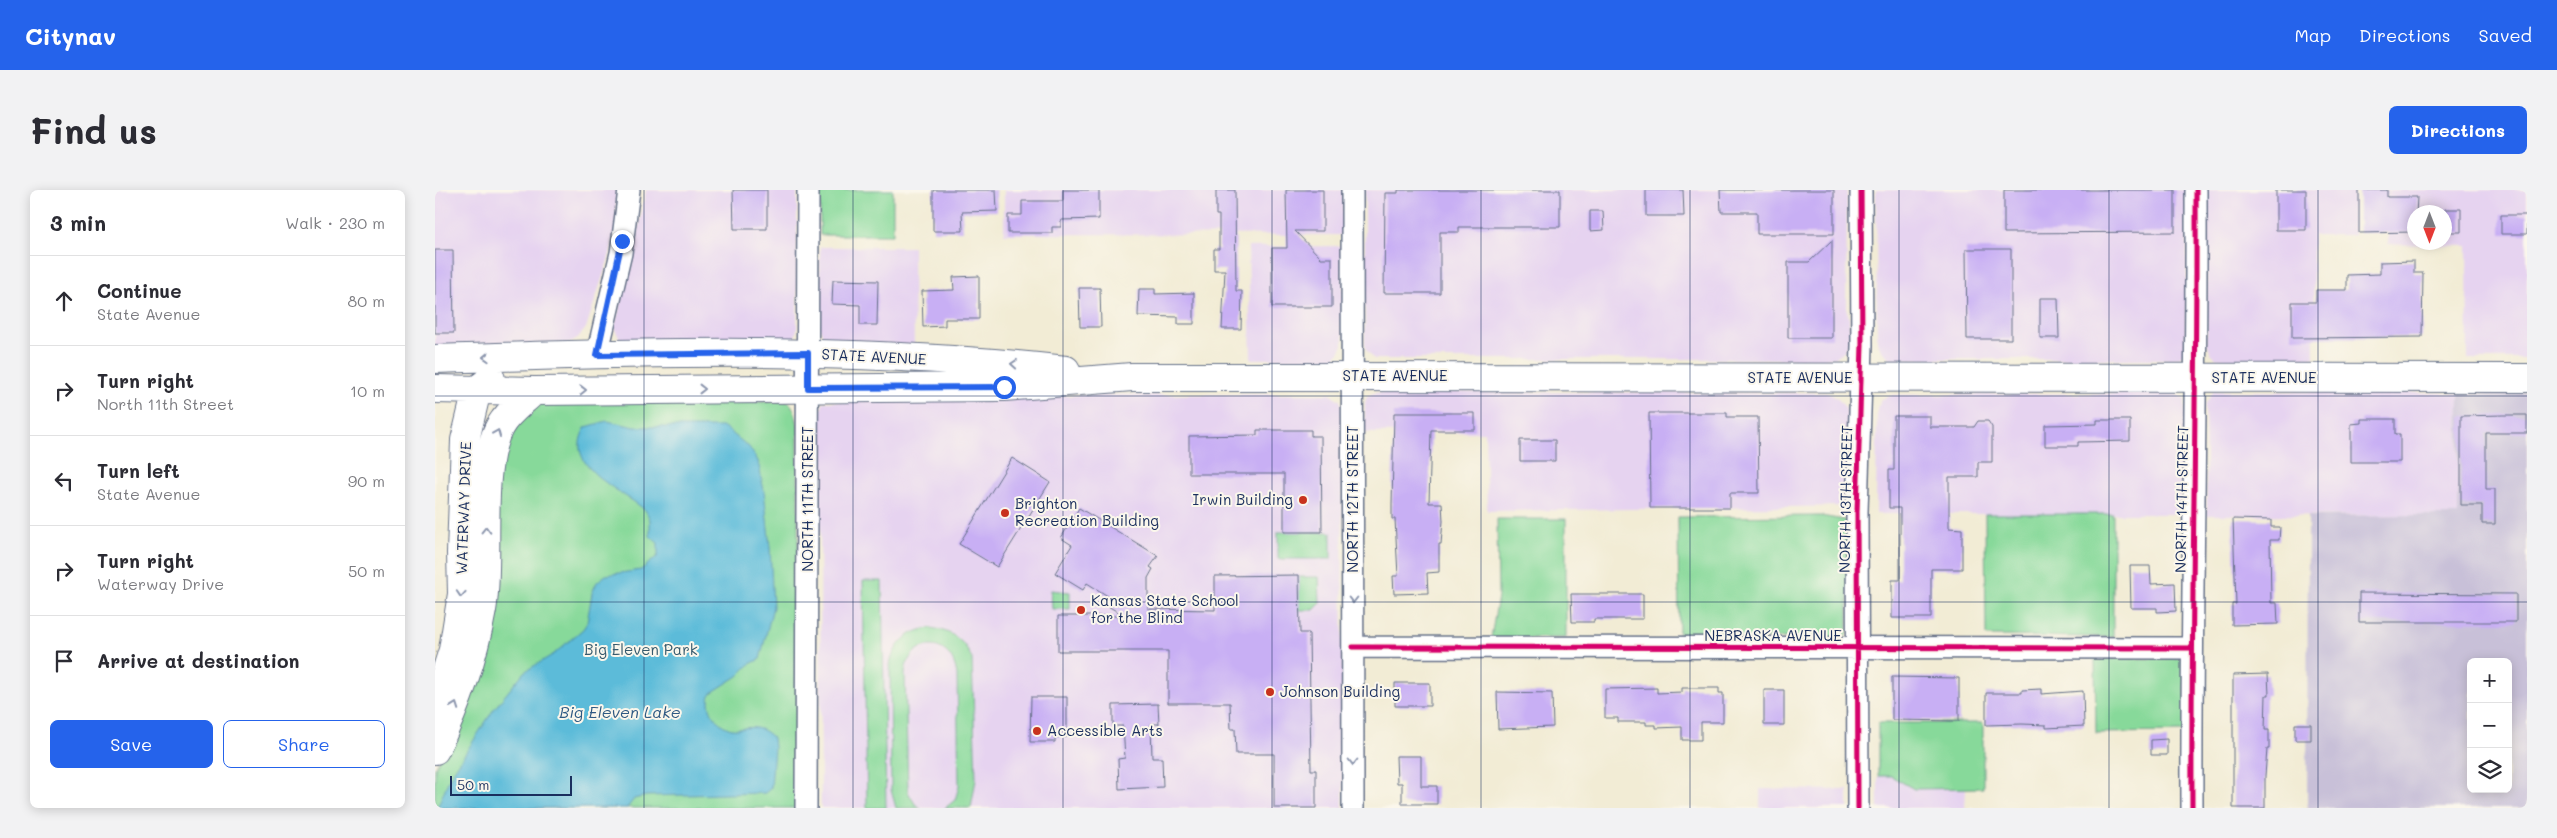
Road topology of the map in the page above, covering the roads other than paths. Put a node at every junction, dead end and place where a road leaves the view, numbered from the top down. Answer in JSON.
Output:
{"nodes":[{"id":1,"x":629,"y":190,"type":"edge"},
{"id":2,"x":808,"y":190,"type":"edge"},
{"id":3,"x":1352,"y":190,"type":"edge"},
{"id":4,"x":1861,"y":190,"type":"edge"},
{"id":5,"x":2196,"y":190,"type":"edge"},
{"id":6,"x":808,"y":353,"type":"junction"},
{"id":7,"x":553,"y":355,"type":"junction"},
{"id":8,"x":597,"y":355,"type":"junction"},
{"id":9,"x":435,"y":359,"type":"edge"},
{"id":10,"x":1353,"y":376,"type":"junction"},
{"id":11,"x":1132,"y":377,"type":"junction"},
{"id":12,"x":1861,"y":378,"type":"junction"},
{"id":13,"x":2197,"y":378,"type":"junction"},
{"id":14,"x":2527,"y":378,"type":"edge"},
{"id":15,"x":808,"y":388,"type":"junction"},
{"id":16,"x":435,"y":389,"type":"edge"},
{"id":17,"x":477,"y":390,"type":"junction"},
{"id":18,"x":534,"y":391,"type":"junction"},
{"id":19,"x":1353,"y":648,"type":"junction"},
{"id":20,"x":1857,"y":648,"type":"junction"},
{"id":21,"x":2191,"y":648,"type":"junction"},
{"id":22,"x":435,"y":707,"type":"edge"},
{"id":23,"x":435,"y":750,"type":"edge"},
{"id":24,"x":806,"y":808,"type":"edge"},
{"id":25,"x":1353,"y":808,"type":"edge"},
{"id":26,"x":1858,"y":808,"type":"edge"},
{"id":27,"x":2192,"y":808,"type":"edge"}],
"edges":[{"from":1,"to":8,"type":"street"},
{"from":2,"to":6,"type":"street","name":"NORTH 11TH STREET"},
{"from":3,"to":10,"type":"street","name":"NORTH 12TH STREET"},
{"from":4,"to":12,"type":"street","name":"NORTH 13TH STREET"},
{"from":5,"to":13,"type":"street","name":"NORTH 14TH STREET"},
{"from":6,"to":8,"type":"main road","name":"STATE AVENUE"},
{"from":11,"to":6,"type":"main road","name":"STATE AVENUE","one_way":true},
{"from":6,"to":15,"type":"street","name":"NORTH 11TH STREET"},
{"from":7,"to":8,"type":"main road","name":"STATE AVENUE"},
{"from":7,"to":9,"type":"main road","name":"STATE AVENUE","one_way":true},
{"from":7,"to":17,"type":"main road"},
{"from":10,"to":11,"type":"main road","name":"STATE AVENUE"},
{"from":10,"to":12,"type":"main road","name":"STATE AVENUE"},
{"from":10,"to":19,"type":"street","name":"NORTH 12TH STREET","one_way":true},
{"from":11,"to":15,"type":"main road","name":"STATE AVENUE"},
{"from":12,"to":13,"type":"main road","name":"STATE AVENUE"},
{"from":12,"to":20,"type":"street","name":"NORTH 13TH STREET"},
{"from":13,"to":14,"type":"main road","name":"STATE AVENUE"},
{"from":13,"to":21,"type":"street","name":"NORTH 14TH STREET"},
{"from":18,"to":15,"type":"main road","name":"STATE AVENUE","one_way":true},
{"from":15,"to":24,"type":"street","name":"NORTH 11TH STREET"},
{"from":16,"to":17,"type":"main road","name":"STATE AVENUE"},
{"from":17,"to":18,"type":"main road","name":"STATE AVENUE"},
{"from":17,"to":22,"type":"main road","name":"WATERWAY DRIVE","one_way":true},
{"from":23,"to":18,"type":"main road","name":"WATERWAY DRIVE","one_way":true},
{"from":19,"to":20,"type":"street","name":"NEBRASKA AVENUE"},
{"from":19,"to":25,"type":"street","name":"NORTH 12TH STREET","one_way":true},
{"from":20,"to":21,"type":"street","name":"NEBRASKA AVENUE"},
{"from":20,"to":26,"type":"street","name":"NORTH 13TH STREET"},
{"from":21,"to":27,"type":"street","name":"NORTH 14TH STREET"}]}
